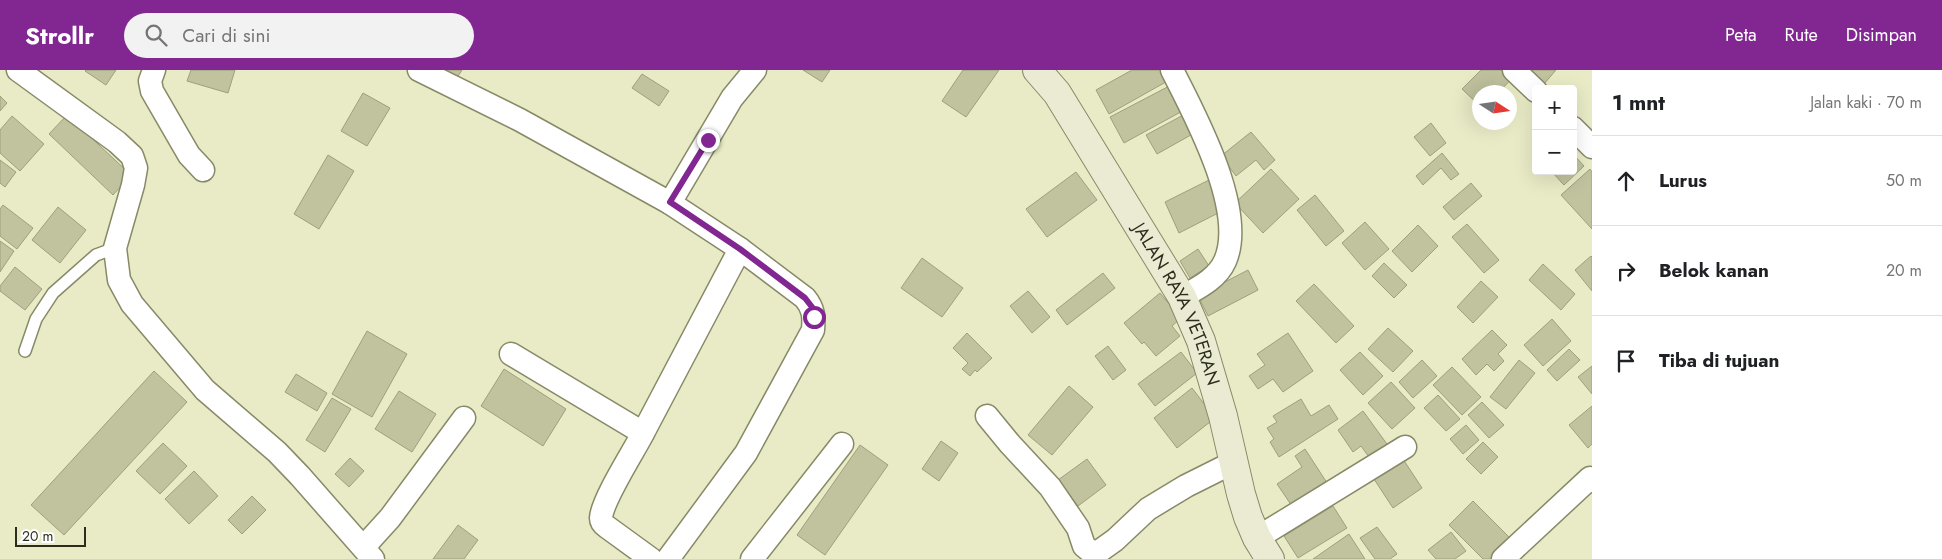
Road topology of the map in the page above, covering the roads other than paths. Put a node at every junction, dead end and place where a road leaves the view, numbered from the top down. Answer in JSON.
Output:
{"nodes":[{"id":1,"x":18,"y":70,"type":"edge"},
{"id":2,"x":154,"y":70,"type":"edge"},
{"id":3,"x":419,"y":70,"type":"edge"},
{"id":4,"x":755,"y":70,"type":"edge"},
{"id":5,"x":1037,"y":70,"type":"edge"},
{"id":6,"x":1172,"y":70,"type":"edge"},
{"id":7,"x":1514,"y":70,"type":"edge"},
{"id":8,"x":1532,"y":87,"type":"edge"},
{"id":9,"x":1575,"y":130,"type":"edge"},
{"id":10,"x":1592,"y":147,"type":"edge"},
{"id":11,"x":203,"y":170,"type":"dead end"},
{"id":12,"x":670,"y":202,"type":"junction"},
{"id":13,"x":115,"y":248,"type":"junction"},
{"id":14,"x":740,"y":249,"type":"junction"},
{"id":15,"x":1182,"y":297,"type":"junction"},
{"id":16,"x":25,"y":351,"type":"dead end"},
{"id":17,"x":511,"y":354,"type":"dead end"},
{"id":18,"x":987,"y":416,"type":"dead end"},
{"id":19,"x":464,"y":418,"type":"dead end"},
{"id":20,"x":643,"y":433,"type":"junction"},
{"id":21,"x":842,"y":444,"type":"dead end"},
{"id":22,"x":1405,"y":447,"type":"dead end"},
{"id":23,"x":1234,"y":462,"type":"junction"},
{"id":24,"x":1591,"y":478,"type":"edge"},
{"id":25,"x":373,"y":543,"type":"edge"},
{"id":26,"x":1264,"y":548,"type":"edge"},
{"id":27,"x":651,"y":559,"type":"edge"},
{"id":28,"x":668,"y":559,"type":"edge"},
{"id":29,"x":752,"y":559,"type":"edge"},
{"id":30,"x":1503,"y":559,"type":"edge"}],
"edges":[{"from":1,"to":13,"type":"street"},
{"from":2,"to":11,"type":"street"},
{"from":3,"to":12,"type":"street"},
{"from":4,"to":12,"type":"street"},
{"from":5,"to":15,"type":"street","name":"JALAN RAYA VETERAN"},
{"from":6,"to":15,"type":"street"},
{"from":7,"to":8,"type":"street"},
{"from":9,"to":10,"type":"street"},
{"from":12,"to":14,"type":"street"},
{"from":13,"to":16,"type":"lane"},
{"from":13,"to":25,"type":"street"},
{"from":14,"to":20,"type":"street"},
{"from":14,"to":28,"type":"street"},
{"from":15,"to":23,"type":"street","name":"JALAN RAYA VETERAN"},
{"from":17,"to":20,"type":"street"},
{"from":18,"to":23,"type":"street"},
{"from":19,"to":25,"type":"street"},
{"from":20,"to":27,"type":"street"},
{"from":21,"to":29,"type":"street"},
{"from":22,"to":26,"type":"street"},
{"from":23,"to":26,"type":"street","name":"JALAN RAYA VETERAN"},
{"from":24,"to":30,"type":"street"}]}
